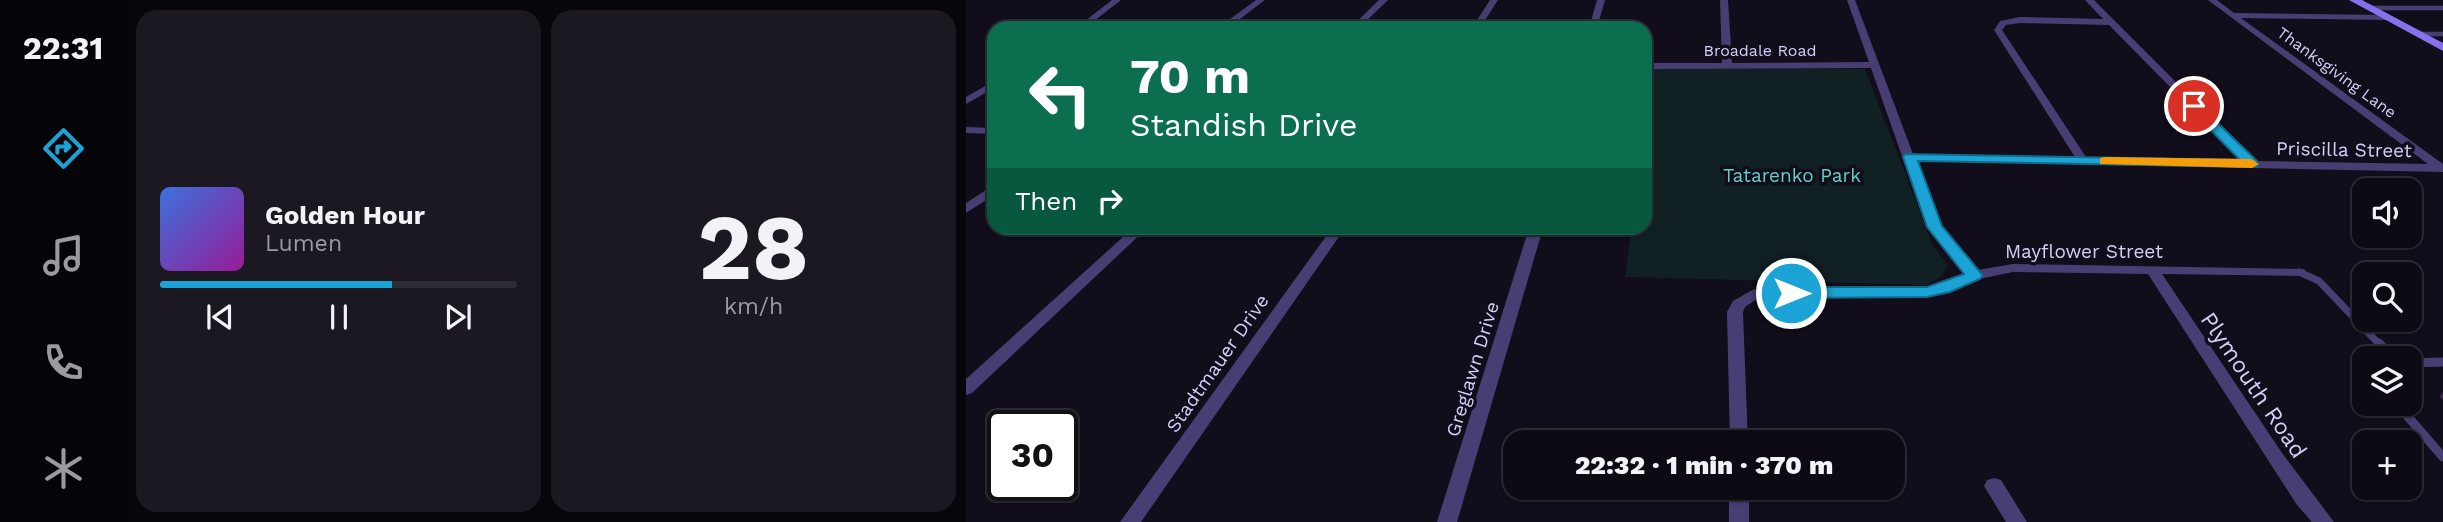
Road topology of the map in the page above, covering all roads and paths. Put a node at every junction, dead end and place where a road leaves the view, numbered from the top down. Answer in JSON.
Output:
{"nodes":[{"id":1,"x":1117,"y":0,"type":"edge"},
{"id":2,"x":1261,"y":0,"type":"edge"},
{"id":3,"x":1384,"y":0,"type":"edge"},
{"id":4,"x":1494,"y":0,"type":"edge"},
{"id":5,"x":1724,"y":0,"type":"edge"},
{"id":6,"x":1851,"y":0,"type":"edge"},
{"id":7,"x":2089,"y":0,"type":"edge"},
{"id":8,"x":2212,"y":0,"type":"edge"},
{"id":9,"x":2354,"y":0,"type":"edge"},
{"id":10,"x":1601,"y":2,"type":"edge"},
{"id":11,"x":2368,"y":8,"type":"junction"},
{"id":12,"x":2443,"y":8,"type":"edge"},
{"id":13,"x":2234,"y":16,"type":"junction"},
{"id":14,"x":2386,"y":17,"type":"junction"},
{"id":15,"x":1089,"y":21,"type":"edge"},
{"id":16,"x":1232,"y":21,"type":"edge"},
{"id":17,"x":1362,"y":21,"type":"edge"},
{"id":18,"x":1480,"y":21,"type":"edge"},
{"id":19,"x":1595,"y":21,"type":"edge"},
{"id":20,"x":2110,"y":22,"type":"junction"},
{"id":21,"x":2416,"y":34,"type":"junction"},
{"id":22,"x":2443,"y":34,"type":"edge"},
{"id":23,"x":2443,"y":48,"type":"edge"},
{"id":24,"x":1652,"y":65,"type":"edge"},
{"id":25,"x":1727,"y":65,"type":"junction"},
{"id":26,"x":1875,"y":65,"type":"junction"},
{"id":27,"x":987,"y":88,"type":"edge"},
{"id":28,"x":966,"y":101,"type":"edge"},
{"id":29,"x":966,"y":130,"type":"edge"},
{"id":30,"x":987,"y":131,"type":"edge"},
{"id":31,"x":1909,"y":157,"type":"junction"},
{"id":32,"x":2083,"y":161,"type":"junction"},
{"id":33,"x":2252,"y":164,"type":"junction"},
{"id":34,"x":2442,"y":168,"type":"edge"},
{"id":35,"x":987,"y":194,"type":"edge"},
{"id":36,"x":966,"y":209,"type":"edge"},
{"id":37,"x":1132,"y":235,"type":"edge"},
{"id":38,"x":1333,"y":235,"type":"edge"},
{"id":39,"x":1534,"y":235,"type":"edge"},
{"id":40,"x":2151,"y":270,"type":"junction"},
{"id":41,"x":2299,"y":272,"type":"joint"},
{"id":42,"x":1975,"y":275,"type":"junction"},
{"id":43,"x":2382,"y":346,"type":"edge"},
{"id":44,"x":2443,"y":362,"type":"edge"},
{"id":45,"x":2422,"y":363,"type":"edge"},
{"id":46,"x":966,"y":390,"type":"edge"},
{"id":47,"x":2407,"y":416,"type":"edge"},
{"id":48,"x":1739,"y":430,"type":"edge"},
{"id":49,"x":2443,"y":457,"type":"edge"},
{"id":50,"x":1994,"y":486,"type":"dead end"},
{"id":51,"x":1739,"y":500,"type":"edge"},
{"id":52,"x":1130,"y":522,"type":"edge"},
{"id":53,"x":1447,"y":522,"type":"edge"},
{"id":54,"x":1739,"y":522,"type":"edge"},
{"id":55,"x":2017,"y":522,"type":"edge"},
{"id":56,"x":2324,"y":522,"type":"edge"}],
"edges":[{"from":1,"to":15,"type":"street"},
{"from":2,"to":16,"type":"street"},
{"from":3,"to":17,"type":"street"},
{"from":4,"to":18,"type":"street"},
{"from":5,"to":25,"type":"street"},
{"from":6,"to":26,"type":"street"},
{"from":7,"to":20,"type":"street"},
{"from":8,"to":13,"type":"street","name":"Thanksgiving Lane"},
{"from":9,"to":11,"type":"main road"},
{"from":10,"to":19,"type":"street"},
{"from":11,"to":12,"type":"lane"},
{"from":11,"to":14,"type":"main road"},
{"from":13,"to":14,"type":"street"},
{"from":13,"to":34,"type":"street","name":"Thanksgiving Lane"},
{"from":14,"to":21,"type":"main road"},
{"from":20,"to":32,"type":"street"},
{"from":20,"to":33,"type":"street"},
{"from":21,"to":22,"type":"lane"},
{"from":21,"to":23,"type":"main road"},
{"from":24,"to":25,"type":"street","name":"Broadale Road"},
{"from":25,"to":26,"type":"street","name":"Broadale Road"},
{"from":26,"to":31,"type":"street"},
{"from":27,"to":28,"type":"street"},
{"from":29,"to":30,"type":"street"},
{"from":31,"to":32,"type":"street","name":"Priscilla Street"},
{"from":31,"to":42,"type":"street"},
{"from":32,"to":33,"type":"street","name":"Priscilla Street"},
{"from":33,"to":34,"type":"street","name":"Priscilla Street"},
{"from":35,"to":36,"type":"street"},
{"from":37,"to":46,"type":"street"},
{"from":38,"to":52,"type":"street","name":"Stadtmauer Drive"},
{"from":39,"to":53,"type":"street","name":"Greglawn Drive"},
{"from":40,"to":41,"type":"street","name":"Mayflower Street"},
{"from":40,"to":42,"type":"street","name":"Mayflower Street"},
{"from":40,"to":56,"type":"street","name":"Plymouth Road"},
{"from":41,"to":43,"type":"lane"},
{"from":42,"to":48,"type":"street","name":"Mayflower Street"},
{"from":44,"to":45,"type":"lane"},
{"from":47,"to":49,"type":"lane"},
{"from":50,"to":55,"type":"street"},
{"from":51,"to":54,"type":"street"}]}
